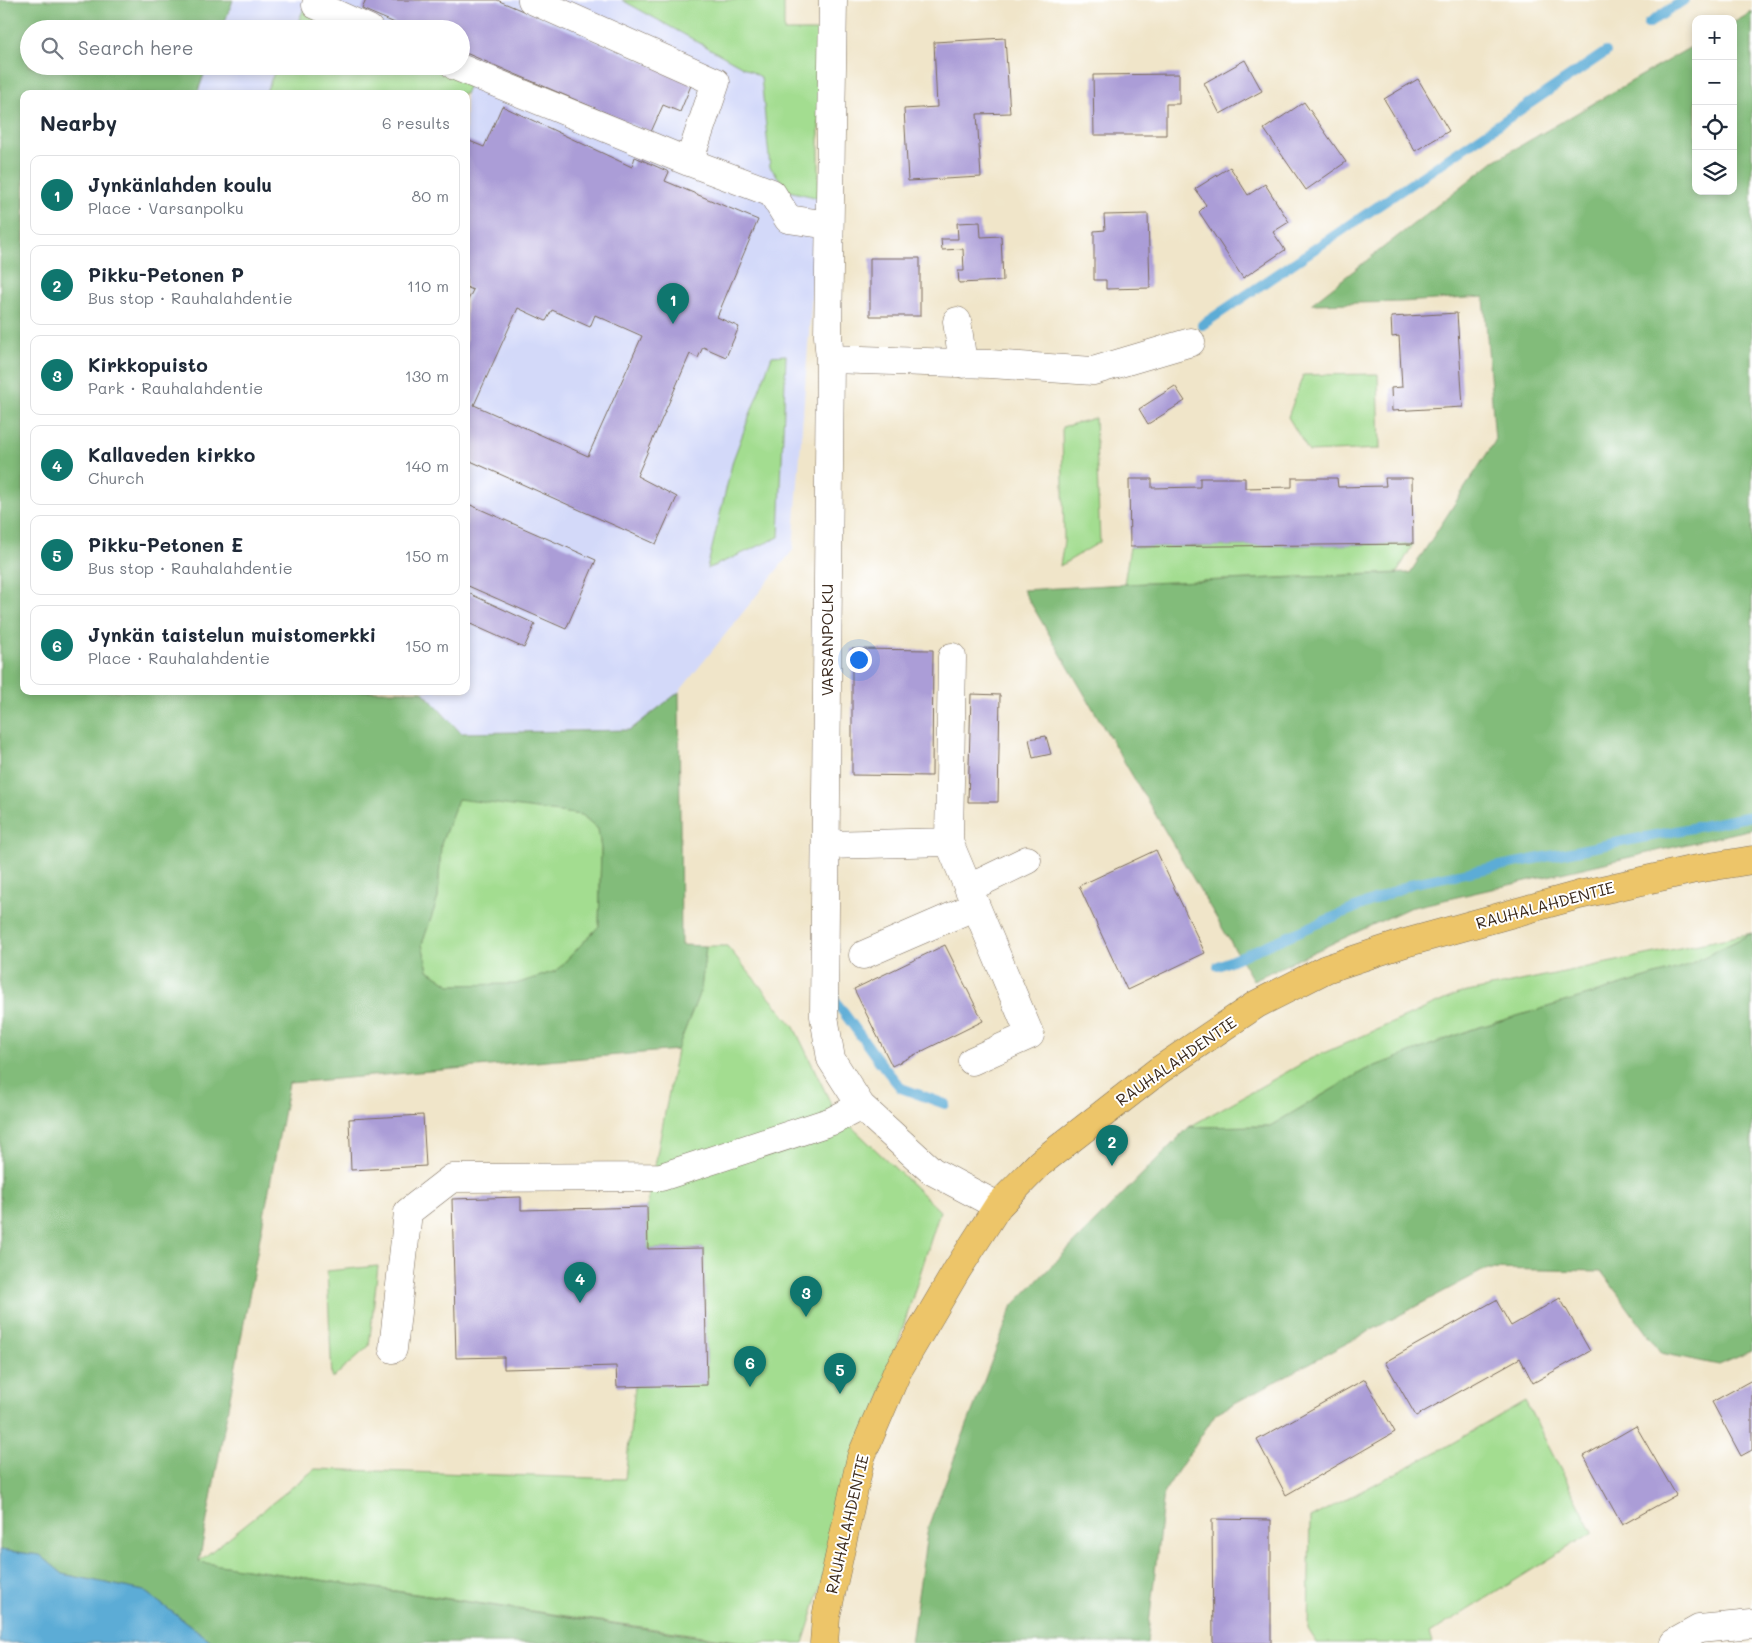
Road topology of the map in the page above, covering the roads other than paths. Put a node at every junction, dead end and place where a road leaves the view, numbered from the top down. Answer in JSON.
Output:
{"nodes":[{"id":1,"x":318,"y":0,"type":"edge"},
{"id":2,"x":532,"y":0,"type":"edge"},
{"id":3,"x":833,"y":0,"type":"edge"},
{"id":4,"x":348,"y":20,"type":"edge"},
{"id":5,"x":470,"y":72,"type":"edge"},
{"id":6,"x":689,"y":162,"type":"junction"},
{"id":7,"x":829,"y":225,"type":"junction"},
{"id":8,"x":957,"y":321,"type":"dead end"},
{"id":9,"x":1191,"y":342,"type":"dead end"},
{"id":10,"x":830,"y":359,"type":"junction"},
{"id":11,"x":963,"y":364,"type":"junction"},
{"id":12,"x":952,"y":657,"type":"dead end"},
{"id":13,"x":949,"y":842,"type":"junction"},
{"id":14,"x":826,"y":844,"type":"junction"},
{"id":15,"x":1027,"y":860,"type":"dead end"},
{"id":16,"x":1752,"y":860,"type":"edge"},
{"id":17,"x":972,"y":897,"type":"junction"},
{"id":18,"x":862,"y":955,"type":"dead end"},
{"id":19,"x":972,"y":1061,"type":"dead end"},
{"id":20,"x":861,"y":1106,"type":"junction"},
{"id":21,"x":998,"y":1206,"type":"junction"},
{"id":22,"x":393,"y":1349,"type":"dead end"},
{"id":23,"x":1752,"y":1624,"type":"edge"},
{"id":24,"x":824,"y":1643,"type":"edge"},
{"id":25,"x":1674,"y":1643,"type":"edge"}],
"edges":[{"from":1,"to":4,"type":"street"},
{"from":2,"to":6,"type":"street"},
{"from":3,"to":7,"type":"street","name":"VARSANPOLKU"},
{"from":5,"to":6,"type":"street"},
{"from":6,"to":7,"type":"street"},
{"from":7,"to":10,"type":"street","name":"VARSANPOLKU"},
{"from":8,"to":11,"type":"street"},
{"from":9,"to":11,"type":"street"},
{"from":10,"to":11,"type":"street"},
{"from":10,"to":14,"type":"street","name":"VARSANPOLKU"},
{"from":12,"to":13,"type":"street"},
{"from":13,"to":14,"type":"street"},
{"from":13,"to":17,"type":"street"},
{"from":14,"to":20,"type":"street","name":"VARSANPOLKU"},
{"from":15,"to":17,"type":"street"},
{"from":16,"to":21,"type":"main road","name":"RAUHALAHDENTIE"},
{"from":17,"to":18,"type":"street"},
{"from":17,"to":19,"type":"street"},
{"from":20,"to":21,"type":"street","name":"VARSANPOLKU"},
{"from":20,"to":22,"type":"street"},
{"from":21,"to":24,"type":"main road","name":"RAUHALAHDENTIE"},
{"from":23,"to":25,"type":"street"}]}
